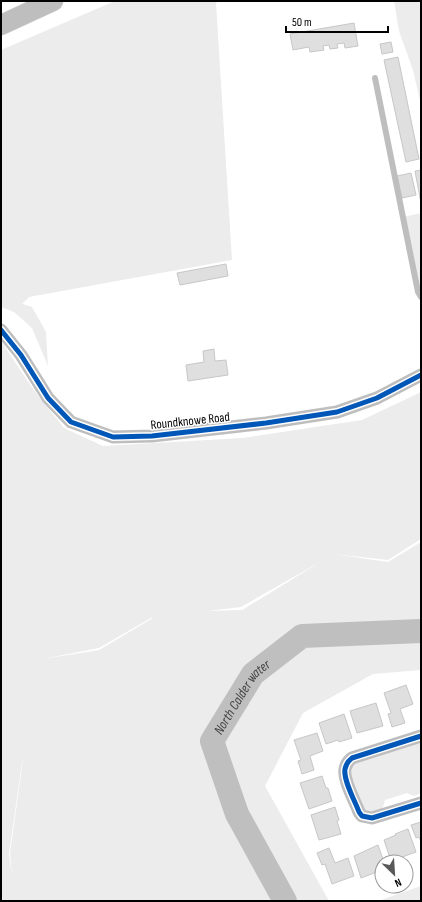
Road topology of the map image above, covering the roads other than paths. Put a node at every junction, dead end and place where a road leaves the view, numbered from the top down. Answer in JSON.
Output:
{"nodes":[{"id":1,"x":53,"y":1,"type":"edge"},
{"id":2,"x":1,"y":25,"type":"edge"},
{"id":3,"x":375,"y":78,"type":"dead end"},
{"id":4,"x":421,"y":297,"type":"edge"},
{"id":5,"x":1,"y":330,"type":"edge"},
{"id":6,"x":421,"y":375,"type":"edge"},
{"id":7,"x":421,"y":736,"type":"edge"},
{"id":8,"x":421,"y":803,"type":"edge"}],
"edges":[{"from":1,"to":2,"type":"main road"},
{"from":3,"to":4,"type":"lane"},
{"from":5,"to":6,"type":"street","name":"Roundknowe Road"},
{"from":7,"to":8,"type":"street"}]}
